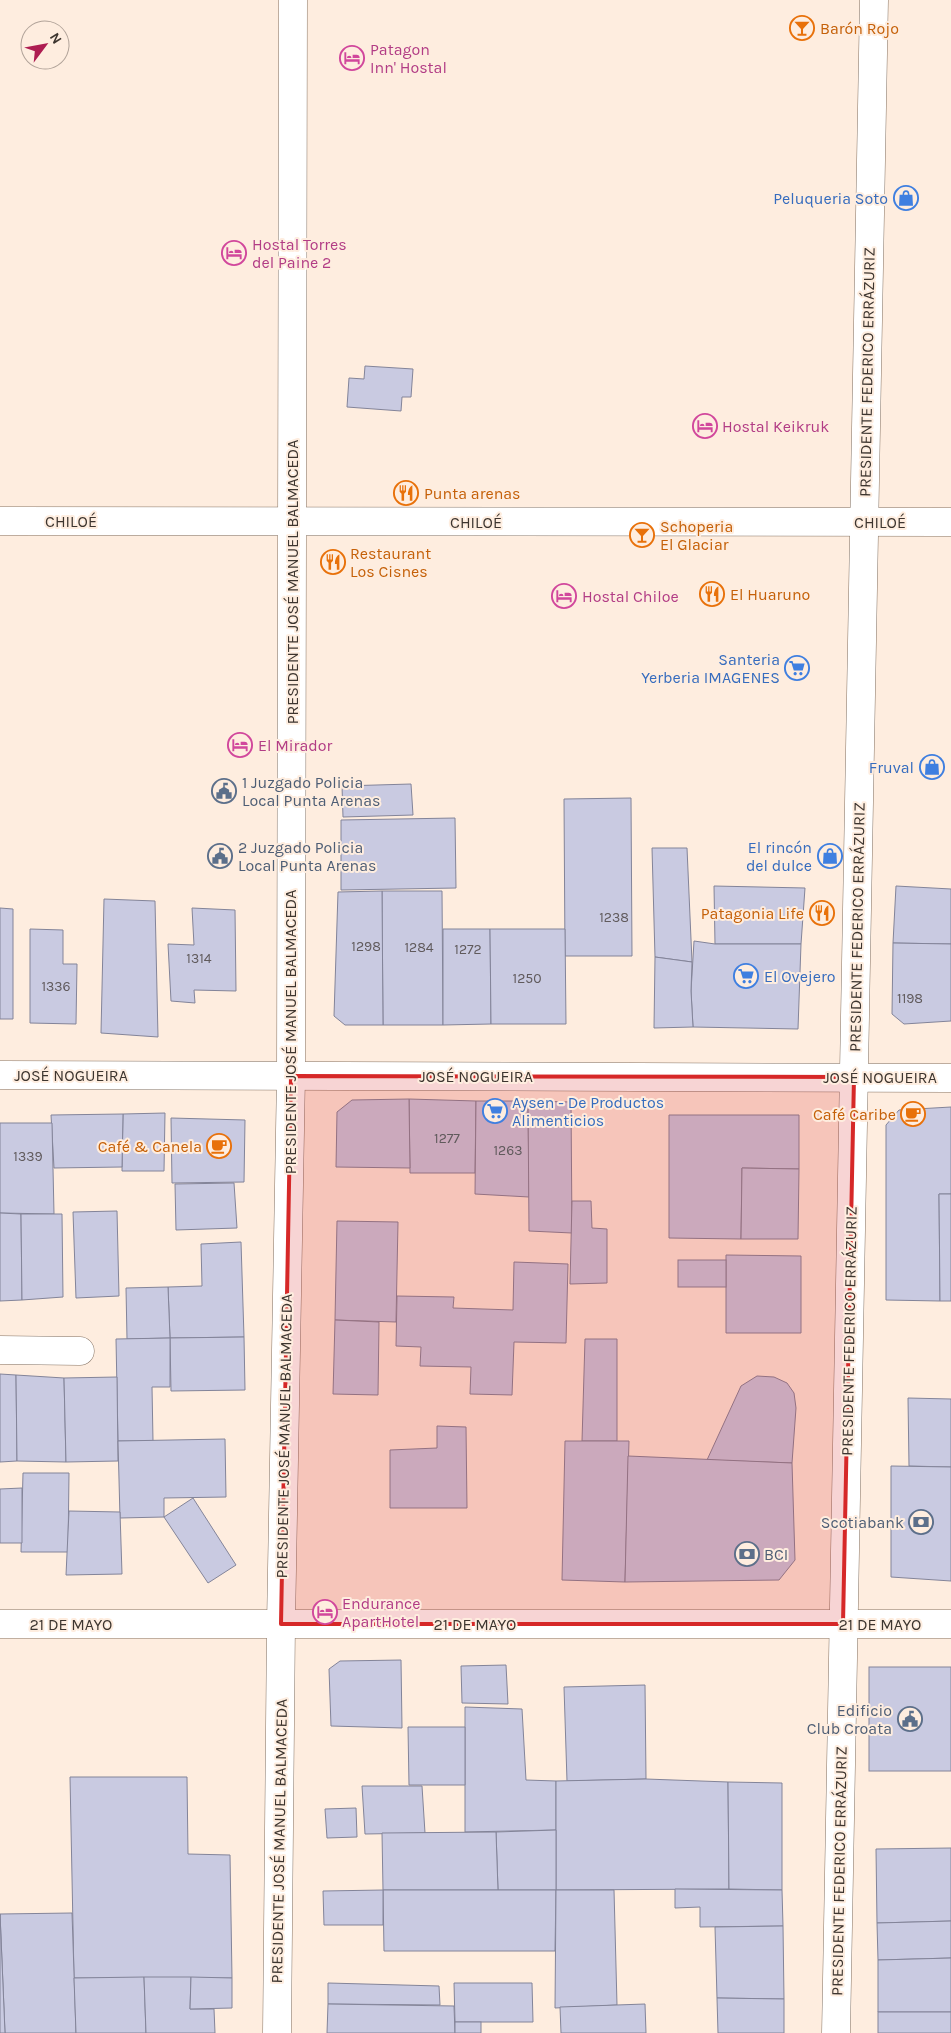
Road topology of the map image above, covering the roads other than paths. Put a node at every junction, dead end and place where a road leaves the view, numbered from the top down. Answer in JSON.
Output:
{"nodes":[{"id":1,"x":293,"y":0,"type":"edge"},
{"id":2,"x":874,"y":0,"type":"edge"},
{"id":3,"x":0,"y":521,"type":"edge"},
{"id":4,"x":292,"y":522,"type":"junction"},
{"id":5,"x":864,"y":522,"type":"junction"},
{"id":6,"x":951,"y":522,"type":"edge"},
{"id":7,"x":0,"y":1075,"type":"edge"},
{"id":8,"x":291,"y":1076,"type":"junction"},
{"id":9,"x":854,"y":1077,"type":"junction"},
{"id":10,"x":951,"y":1078,"type":"edge"},
{"id":11,"x":0,"y":1350,"type":"edge"},
{"id":12,"x":80,"y":1351,"type":"dead end"},
{"id":13,"x":0,"y":1624,"type":"edge"},
{"id":14,"x":281,"y":1624,"type":"junction"},
{"id":15,"x":843,"y":1624,"type":"junction"},
{"id":16,"x":951,"y":1624,"type":"edge"},
{"id":17,"x":277,"y":2033,"type":"edge"},
{"id":18,"x":836,"y":2033,"type":"edge"}],
"edges":[{"from":1,"to":4,"type":"street","name":"PRESIDENTE JOSÉ MANUEL BALMACEDA"},
{"from":2,"to":5,"type":"street","name":"PRESIDENTE FEDERICO ERRÁZURIZ"},
{"from":3,"to":4,"type":"street","name":"CHILOÉ"},
{"from":4,"to":5,"type":"street","name":"CHILOÉ"},
{"from":4,"to":8,"type":"street","name":"PRESIDENTE JOSÉ MANUEL BALMACEDA"},
{"from":5,"to":6,"type":"street","name":"CHILOÉ"},
{"from":5,"to":9,"type":"street","name":"PRESIDENTE FEDERICO ERRÁZURIZ"},
{"from":7,"to":8,"type":"street","name":"JOSÉ NOGUEIRA"},
{"from":8,"to":9,"type":"street","name":"JOSÉ NOGUEIRA"},
{"from":8,"to":14,"type":"street","name":"PRESIDENTE JOSÉ MANUEL BALMACEDA"},
{"from":9,"to":10,"type":"street","name":"JOSÉ NOGUEIRA"},
{"from":9,"to":15,"type":"street","name":"PRESIDENTE FEDERICO ERRÁZURIZ"},
{"from":11,"to":12,"type":"street"},
{"from":13,"to":14,"type":"street","name":"21 DE MAYO"},
{"from":14,"to":15,"type":"street","name":"21 DE MAYO"},
{"from":14,"to":17,"type":"street","name":"PRESIDENTE JOSÉ MANUEL BALMACEDA"},
{"from":15,"to":16,"type":"street","name":"21 DE MAYO"},
{"from":15,"to":18,"type":"street","name":"PRESIDENTE FEDERICO ERRÁZURIZ"}]}
